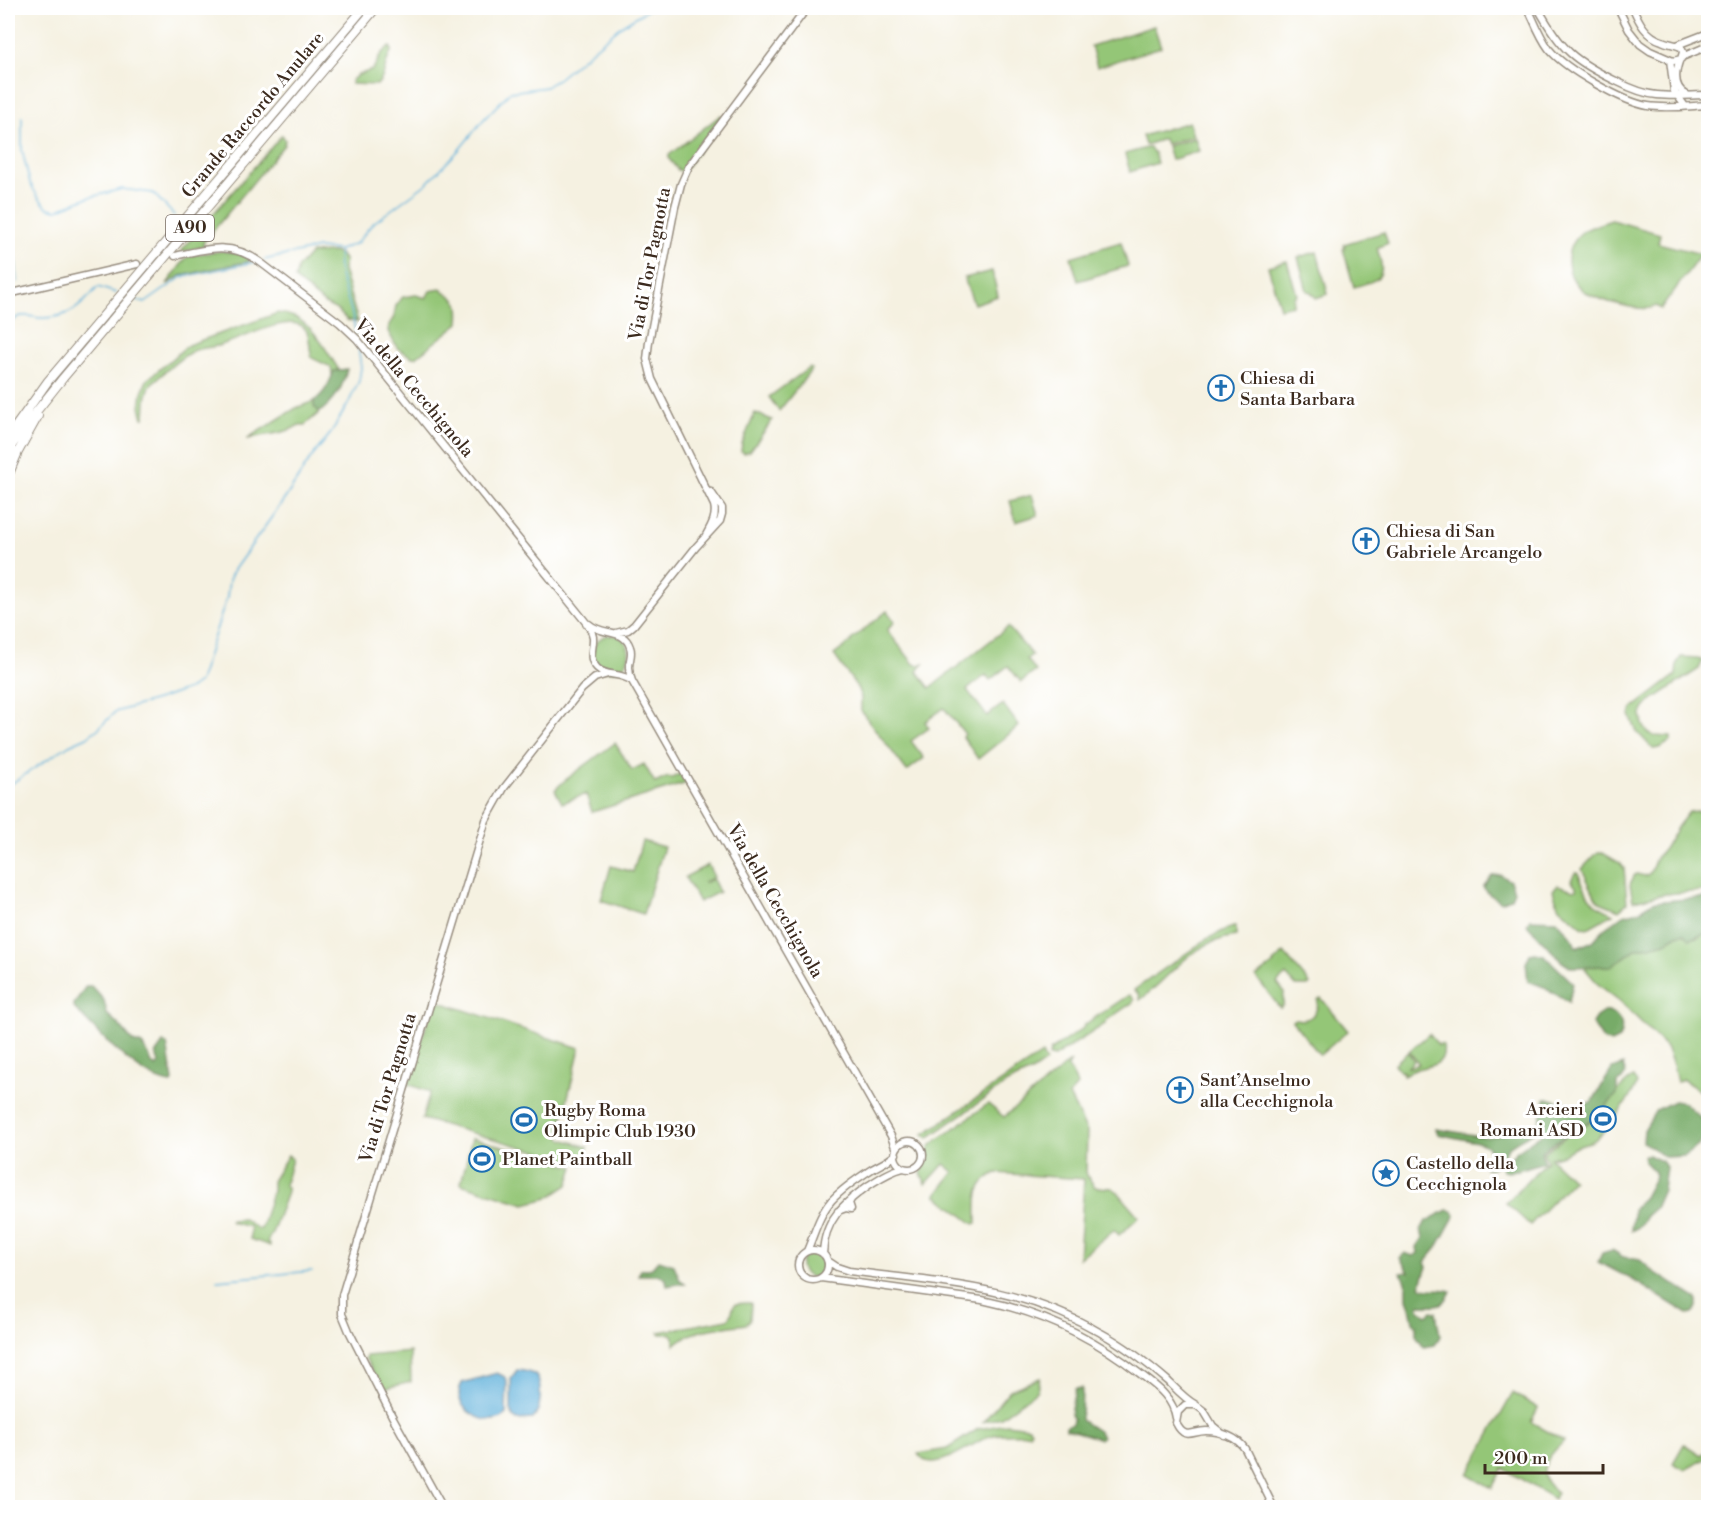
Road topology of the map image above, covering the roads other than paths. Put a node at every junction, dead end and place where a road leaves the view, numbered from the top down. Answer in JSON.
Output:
{"nodes":[{"id":1,"x":364,"y":8,"type":"edge"},
{"id":2,"x":376,"y":8,"type":"edge"},
{"id":3,"x":807,"y":8,"type":"edge"},
{"id":4,"x":1528,"y":8,"type":"edge"},
{"id":5,"x":1538,"y":8,"type":"edge"},
{"id":6,"x":1618,"y":8,"type":"edge"},
{"id":7,"x":1633,"y":8,"type":"edge"},
{"id":8,"x":1708,"y":33,"type":"edge"},
{"id":9,"x":1677,"y":45,"type":"junction"},
{"id":10,"x":1708,"y":46,"type":"edge"},
{"id":11,"x":1681,"y":58,"type":"junction"},
{"id":12,"x":1669,"y":59,"type":"junction"},
{"id":13,"x":1688,"y":95,"type":"junction"},
{"id":14,"x":1708,"y":95,"type":"edge"},
{"id":15,"x":1676,"y":96,"type":"junction"},
{"id":16,"x":1708,"y":105,"type":"edge"},
{"id":17,"x":1685,"y":106,"type":"junction"},
{"id":18,"x":175,"y":256,"type":"dead end"},
{"id":19,"x":137,"y":264,"type":"dead end"},
{"id":20,"x":8,"y":294,"type":"edge"},
{"id":21,"x":52,"y":391,"type":"junction"},
{"id":22,"x":29,"y":406,"type":"junction"},
{"id":23,"x":8,"y":428,"type":"edge"},
{"id":24,"x":8,"y":437,"type":"edge"},
{"id":25,"x":8,"y":451,"type":"edge"},
{"id":26,"x":8,"y":476,"type":"edge"},
{"id":27,"x":584,"y":620,"type":"junction"},
{"id":28,"x":634,"y":625,"type":"junction"},
{"id":29,"x":608,"y":633,"type":"junction"},
{"id":30,"x":616,"y":633,"type":"junction"},
{"id":31,"x":629,"y":644,"type":"junction"},
{"id":32,"x":592,"y":646,"type":"junction"},
{"id":33,"x":592,"y":661,"type":"junction"},
{"id":34,"x":630,"y":662,"type":"junction"},
{"id":35,"x":611,"y":674,"type":"junction"},
{"id":36,"x":632,"y":681,"type":"junction"},
{"id":37,"x":582,"y":689,"type":"junction"},
{"id":38,"x":891,"y":1136,"type":"junction"},
{"id":39,"x":904,"y":1142,"type":"junction"},
{"id":40,"x":896,"y":1152,"type":"junction"},
{"id":41,"x":903,"y":1168,"type":"junction"},
{"id":42,"x":807,"y":1251,"type":"junction"},
{"id":43,"x":824,"y":1254,"type":"junction"},
{"id":44,"x":828,"y":1261,"type":"junction"},
{"id":45,"x":821,"y":1278,"type":"junction"},
{"id":46,"x":1196,"y":1405,"type":"junction"},
{"id":47,"x":1206,"y":1416,"type":"junction"},
{"id":48,"x":1176,"y":1418,"type":"junction"},
{"id":49,"x":1199,"y":1432,"type":"junction"},
{"id":50,"x":1224,"y":1434,"type":"junction"},
{"id":51,"x":443,"y":1508,"type":"edge"},
{"id":52,"x":1274,"y":1508,"type":"edge"}],
"edges":[{"from":1,"to":22,"type":"highway","name":"Grande Raccordo Anulare","number":"A90"},
{"from":2,"to":21,"type":"highway","name":"Grande Raccordo Anulare","number":"A90"},
{"from":3,"to":28,"type":"street","name":"Via di Tor Pagnotta"},
{"from":4,"to":17,"type":"street"},
{"from":5,"to":15,"type":"street"},
{"from":6,"to":12,"type":"street"},
{"from":7,"to":9,"type":"street"},
{"from":8,"to":9,"type":"street"},
{"from":9,"to":11,"type":"street"},
{"from":9,"to":12,"type":"street"},
{"from":10,"to":11,"type":"street"},
{"from":11,"to":12,"type":"street"},
{"from":11,"to":13,"type":"street"},
{"from":12,"to":15,"type":"street"},
{"from":13,"to":14,"type":"street"},
{"from":13,"to":15,"type":"street"},
{"from":15,"to":17,"type":"street"},
{"from":16,"to":17,"type":"street"},
{"from":18,"to":27,"type":"street","name":"Via della Cecchignola"},
{"from":19,"to":20,"type":"street"},
{"from":21,"to":25,"type":"highway","name":"Grande Raccordo Anulare","number":"A90"},
{"from":21,"to":26,"type":"highway"},
{"from":22,"to":23,"type":"highway"},
{"from":22,"to":24,"type":"highway","name":"Grande Raccordo Anulare","number":"A90"},
{"from":27,"to":29,"type":"street","name":"Via della Cecchignola"},
{"from":27,"to":32,"type":"street","name":"Via della Cecchignola"},
{"from":28,"to":30,"type":"street","name":"Via di Tor Pagnotta"},
{"from":28,"to":31,"type":"street","name":"Via di Tor Pagnotta"},
{"from":29,"to":30,"type":"street","name":"Via della Cecchignola"},
{"from":29,"to":32,"type":"street"},
{"from":30,"to":31,"type":"street"},
{"from":31,"to":34,"type":"street","name":"Via della Cecchignola"},
{"from":32,"to":33,"type":"street","name":"Via della Cecchignola"},
{"from":33,"to":35,"type":"street"},
{"from":33,"to":37,"type":"street","name":"Via di Tor Pagnotta"},
{"from":34,"to":35,"type":"street"},
{"from":34,"to":36,"type":"street","name":"Via della Cecchignola"},
{"from":35,"to":36,"type":"street"},
{"from":35,"to":37,"type":"street","name":"Via di Tor Pagnotta"},
{"from":36,"to":38,"type":"street","name":"Via della Cecchignola"},
{"from":37,"to":51,"type":"street","name":"Via di Tor Pagnotta"},
{"from":38,"to":39,"type":"street"},
{"from":38,"to":40,"type":"street","name":"Via della Cecchignola"},
{"from":39,"to":40,"type":"street"},
{"from":39,"to":41,"type":"street"},
{"from":40,"to":41,"type":"street"},
{"from":40,"to":42,"type":"street"},
{"from":41,"to":43,"type":"street"},
{"from":42,"to":43,"type":"street"},
{"from":42,"to":45,"type":"street"},
{"from":43,"to":44,"type":"street"},
{"from":44,"to":45,"type":"street"},
{"from":44,"to":46,"type":"street"},
{"from":45,"to":48,"type":"street"},
{"from":46,"to":47,"type":"street"},
{"from":46,"to":48,"type":"street"},
{"from":47,"to":49,"type":"street"},
{"from":47,"to":50,"type":"street"},
{"from":48,"to":49,"type":"street"},
{"from":49,"to":50,"type":"street"},
{"from":50,"to":52,"type":"street"}]}
